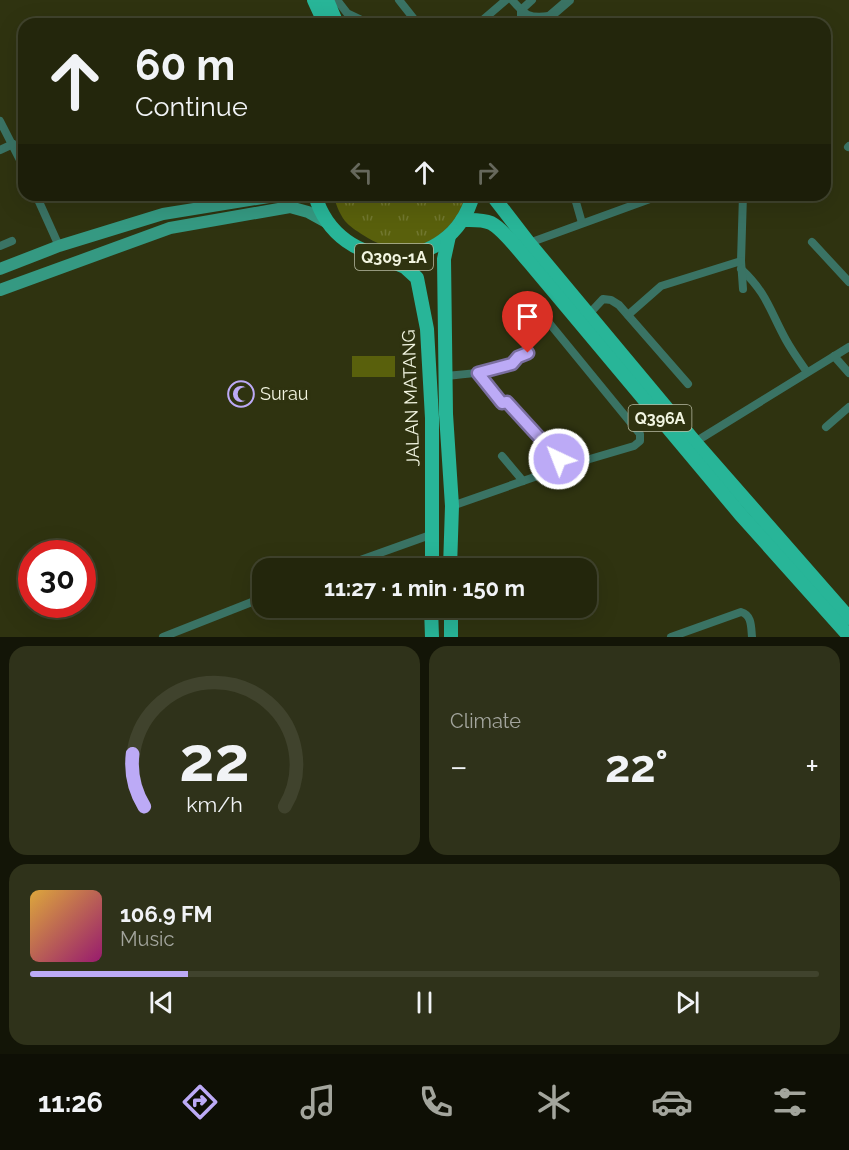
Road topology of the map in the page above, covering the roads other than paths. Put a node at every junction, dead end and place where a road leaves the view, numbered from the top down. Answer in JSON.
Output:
{"nodes":[{"id":1,"x":316,"y":0,"type":"edge"},
{"id":2,"x":327,"y":0,"type":"edge"},
{"id":3,"x":337,"y":0,"type":"edge"},
{"id":4,"x":399,"y":0,"type":"edge"},
{"id":5,"x":506,"y":0,"type":"edge"},
{"id":6,"x":512,"y":0,"type":"edge"},
{"id":7,"x":532,"y":0,"type":"edge"},
{"id":8,"x":569,"y":0,"type":"edge"},
{"id":9,"x":520,"y":10,"type":"junction"},
{"id":10,"x":550,"y":16,"type":"junction"},
{"id":11,"x":323,"y":18,"type":"edge"},
{"id":12,"x":334,"y":18,"type":"edge"},
{"id":13,"x":357,"y":18,"type":"edge"},
{"id":14,"x":413,"y":18,"type":"edge"},
{"id":15,"x":485,"y":18,"type":"edge"},
{"id":16,"x":521,"y":18,"type":"edge"},
{"id":17,"x":548,"y":18,"type":"edge"},
{"id":18,"x":0,"y":121,"type":"edge"},
{"id":19,"x":14,"y":144,"type":"junction"},
{"id":20,"x":0,"y":150,"type":"edge"},
{"id":21,"x":18,"y":154,"type":"edge"},
{"id":22,"x":39,"y":201,"type":"edge"},
{"id":23,"x":244,"y":201,"type":"edge"},
{"id":24,"x":317,"y":201,"type":"edge"},
{"id":25,"x":470,"y":201,"type":"edge"},
{"id":26,"x":497,"y":201,"type":"edge"},
{"id":27,"x":576,"y":201,"type":"edge"},
{"id":28,"x":644,"y":201,"type":"edge"},
{"id":29,"x":743,"y":201,"type":"edge"},
{"id":30,"x":462,"y":220,"type":"junction"},
{"id":31,"x":328,"y":223,"type":"junction"},
{"id":32,"x":582,"y":223,"type":"junction"},
{"id":33,"x":448,"y":236,"type":"junction"},
{"id":34,"x":12,"y":241,"type":"dead end"},
{"id":35,"x":812,"y":242,"type":"dead end"},
{"id":36,"x":529,"y":243,"type":"junction"},
{"id":37,"x":0,"y":246,"type":"edge"},
{"id":38,"x":59,"y":246,"type":"junction"},
{"id":39,"x":374,"y":254,"type":"junction"},
{"id":40,"x":741,"y":265,"type":"junction"},
{"id":41,"x":0,"y":269,"type":"edge"},
{"id":42,"x":849,"y":282,"type":"edge"},
{"id":43,"x":743,"y":289,"type":"dead end"},
{"id":44,"x":0,"y":290,"type":"edge"},
{"id":45,"x":588,"y":314,"type":"junction"},
{"id":46,"x":628,"y":315,"type":"junction"},
{"id":47,"x":849,"y":346,"type":"edge"},
{"id":48,"x":834,"y":356,"type":"junction"},
{"id":49,"x":807,"y":372,"type":"junction"},
{"id":50,"x":478,"y":373,"type":"junction"},
{"id":51,"x":849,"y":373,"type":"edge"},
{"id":52,"x":446,"y":376,"type":"junction"},
{"id":53,"x":688,"y":384,"type":"dead end"},
{"id":54,"x":849,"y":407,"type":"edge"},
{"id":55,"x":826,"y":427,"type":"dead end"},
{"id":56,"x":694,"y":442,"type":"junction"},
{"id":57,"x":502,"y":456,"type":"dead end"},
{"id":58,"x":566,"y":466,"type":"junction"},
{"id":59,"x":523,"y":481,"type":"junction"},
{"id":60,"x":452,"y":506,"type":"junction"},
{"id":61,"x":433,"y":534,"type":"junction"},
{"id":62,"x":366,"y":558,"type":"edge"},
{"id":63,"x":432,"y":558,"type":"edge"},
{"id":64,"x":450,"y":558,"type":"edge"},
{"id":65,"x":252,"y":602,"type":"edge"},
{"id":66,"x":431,"y":618,"type":"edge"},
{"id":67,"x":450,"y":618,"type":"edge"},
{"id":68,"x":849,"y":618,"type":"edge"},
{"id":69,"x":849,"y":636,"type":"edge"},
{"id":70,"x":163,"y":637,"type":"edge"},
{"id":71,"x":432,"y":637,"type":"edge"},
{"id":72,"x":451,"y":637,"type":"edge"},
{"id":73,"x":671,"y":637,"type":"edge"},
{"id":74,"x":752,"y":637,"type":"edge"}],
"edges":[{"from":1,"to":11,"type":"main road"},
{"from":2,"to":12,"type":"main road"},
{"from":3,"to":13,"type":"street"},
{"from":4,"to":14,"type":"street"},
{"from":5,"to":15,"type":"street"},
{"from":6,"to":9,"type":"street"},
{"from":7,"to":9,"type":"street"},
{"from":8,"to":10,"type":"street"},
{"from":9,"to":10,"type":"street"},
{"from":9,"to":16,"type":"street"},
{"from":10,"to":17,"type":"street"},
{"from":18,"to":19,"type":"street"},
{"from":19,"to":20,"type":"street"},
{"from":19,"to":21,"type":"street"},
{"from":22,"to":38,"type":"street"},
{"from":23,"to":38,"type":"main road"},
{"from":24,"to":31,"type":"main road","number":"Q309-1A"},
{"from":25,"to":30,"type":"main road","number":"Q309-1A"},
{"from":26,"to":36,"type":"main road"},
{"from":27,"to":32,"type":"street"},
{"from":28,"to":32,"type":"street"},
{"from":29,"to":40,"type":"street"},
{"from":30,"to":33,"type":"main road","number":"Q309-1A"},
{"from":30,"to":69,"type":"main road","number":"Q396A"},
{"from":31,"to":39,"type":"main road","number":"Q309-1A"},
{"from":31,"to":44,"type":"main road"},
{"from":32,"to":36,"type":"street"},
{"from":33,"to":39,"type":"main road","number":"Q309-1A"},
{"from":33,"to":52,"type":"main road","name":"JALAN MATANG"},
{"from":34,"to":37,"type":"street"},
{"from":35,"to":42,"type":"street"},
{"from":36,"to":45,"type":"main road"},
{"from":38,"to":41,"type":"main road"},
{"from":39,"to":61,"type":"main road","name":"JALAN MATANG"},
{"from":40,"to":43,"type":"street"},
{"from":40,"to":46,"type":"street"},
{"from":40,"to":49,"type":"street"},
{"from":45,"to":46,"type":"street"},
{"from":45,"to":56,"type":"main road"},
{"from":46,"to":53,"type":"street"},
{"from":47,"to":48,"type":"street"},
{"from":48,"to":49,"type":"street"},
{"from":48,"to":51,"type":"street"},
{"from":49,"to":56,"type":"street"},
{"from":50,"to":52,"type":"street"},
{"from":50,"to":58,"type":"street"},
{"from":50,"to":58,"type":"street"},
{"from":52,"to":60,"type":"main road","name":"JALAN MATANG"},
{"from":54,"to":55,"type":"street"},
{"from":56,"to":68,"type":"main road"},
{"from":57,"to":59,"type":"street"},
{"from":58,"to":59,"type":"street"},
{"from":59,"to":60,"type":"street"},
{"from":60,"to":64,"type":"main road","name":"JALAN MATANG"},
{"from":61,"to":62,"type":"street"},
{"from":61,"to":63,"type":"main road","name":"JALAN MATANG"},
{"from":65,"to":70,"type":"street"},
{"from":66,"to":71,"type":"main road"},
{"from":67,"to":72,"type":"main road"},
{"from":73,"to":74,"type":"street"}]}
